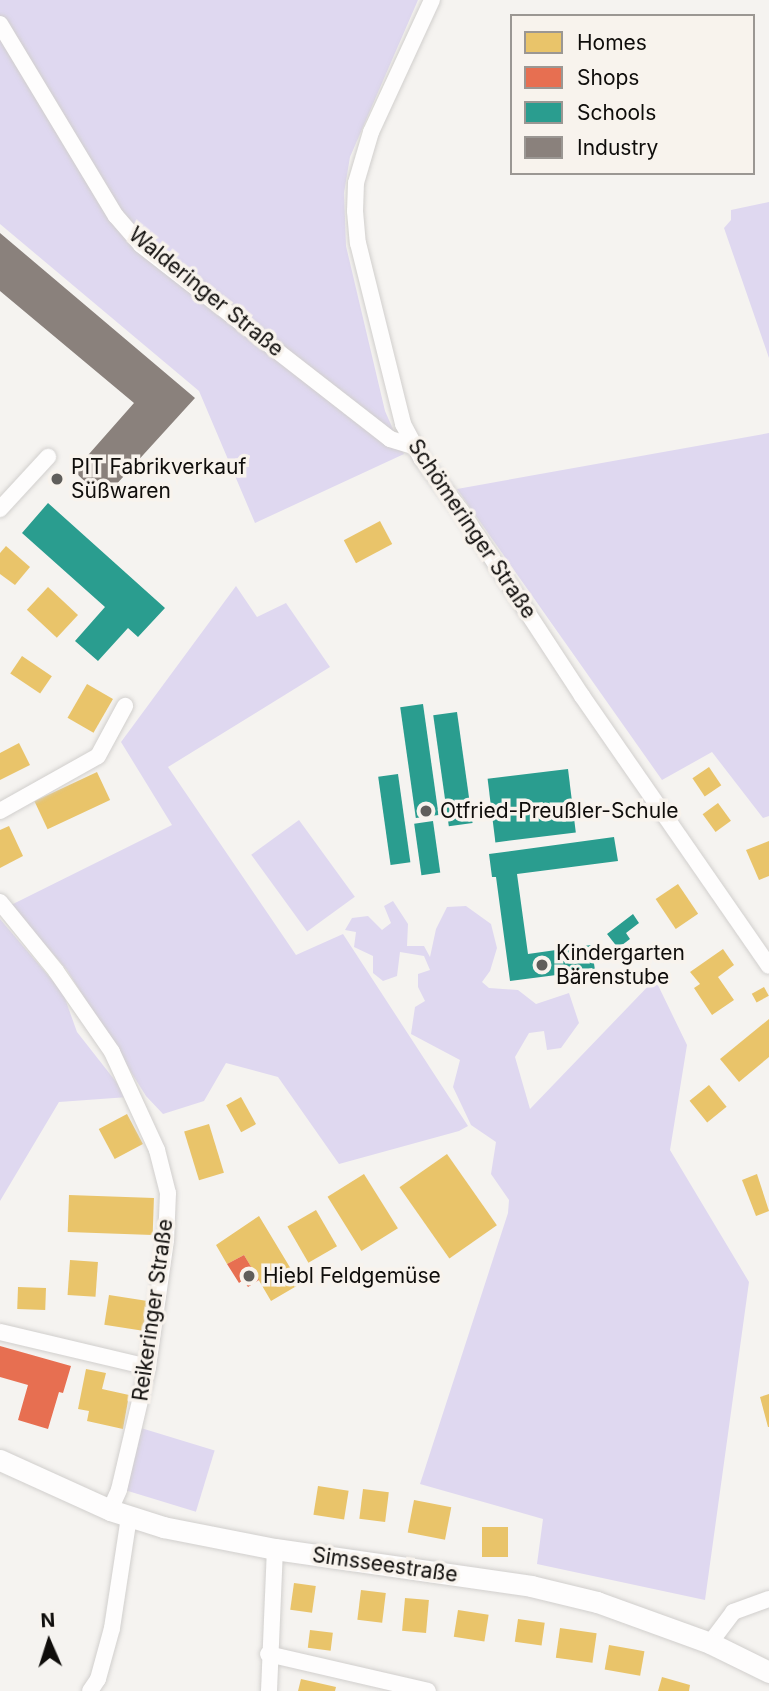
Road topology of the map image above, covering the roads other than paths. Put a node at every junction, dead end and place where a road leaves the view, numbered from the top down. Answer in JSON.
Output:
{"nodes":[{"id":1,"x":432,"y":0,"type":"edge"},
{"id":2,"x":0,"y":23,"type":"edge"},
{"id":3,"x":414,"y":446,"type":"junction"},
{"id":4,"x":48,"y":457,"type":"dead end"},
{"id":5,"x":0,"y":509,"type":"edge"},
{"id":6,"x":125,"y":706,"type":"dead end"},
{"id":7,"x":0,"y":811,"type":"edge"},
{"id":8,"x":0,"y":902,"type":"edge"},
{"id":9,"x":769,"y":966,"type":"edge"},
{"id":10,"x":0,"y":1332,"type":"edge"},
{"id":11,"x":148,"y":1367,"type":"junction"},
{"id":12,"x":0,"y":1460,"type":"edge"},
{"id":13,"x":120,"y":1514,"type":"junction"},
{"id":14,"x":275,"y":1549,"type":"junction"},
{"id":15,"x":769,"y":1600,"type":"edge"},
{"id":16,"x":710,"y":1643,"type":"junction"},
{"id":17,"x":268,"y":1654,"type":"junction"},
{"id":18,"x":769,"y":1672,"type":"edge"},
{"id":19,"x":90,"y":1691,"type":"edge"},
{"id":20,"x":269,"y":1691,"type":"edge"},
{"id":21,"x":428,"y":1691,"type":"edge"}],
"edges":[{"from":1,"to":3,"type":"street","name":"Schömeringer Straße"},
{"from":2,"to":3,"type":"street","name":"Walderinger Straße"},
{"from":3,"to":9,"type":"street","name":"Schömeringer Straße"},
{"from":4,"to":5,"type":"street"},
{"from":6,"to":7,"type":"street"},
{"from":8,"to":11,"type":"street","name":"Reikeringer Straße"},
{"from":10,"to":11,"type":"street"},
{"from":11,"to":13,"type":"street","name":"Reikeringer Straße"},
{"from":12,"to":13,"type":"main road","name":"Simsseestraße"},
{"from":13,"to":14,"type":"main road","name":"Simsseestraße"},
{"from":13,"to":19,"type":"street","name":"Reikeringer Straße"},
{"from":14,"to":16,"type":"main road","name":"Simsseestraße"},
{"from":14,"to":17,"type":"street"},
{"from":15,"to":16,"type":"street"},
{"from":16,"to":18,"type":"main road","name":"Simsseestraße"},
{"from":17,"to":20,"type":"street"},
{"from":17,"to":21,"type":"street"}]}
